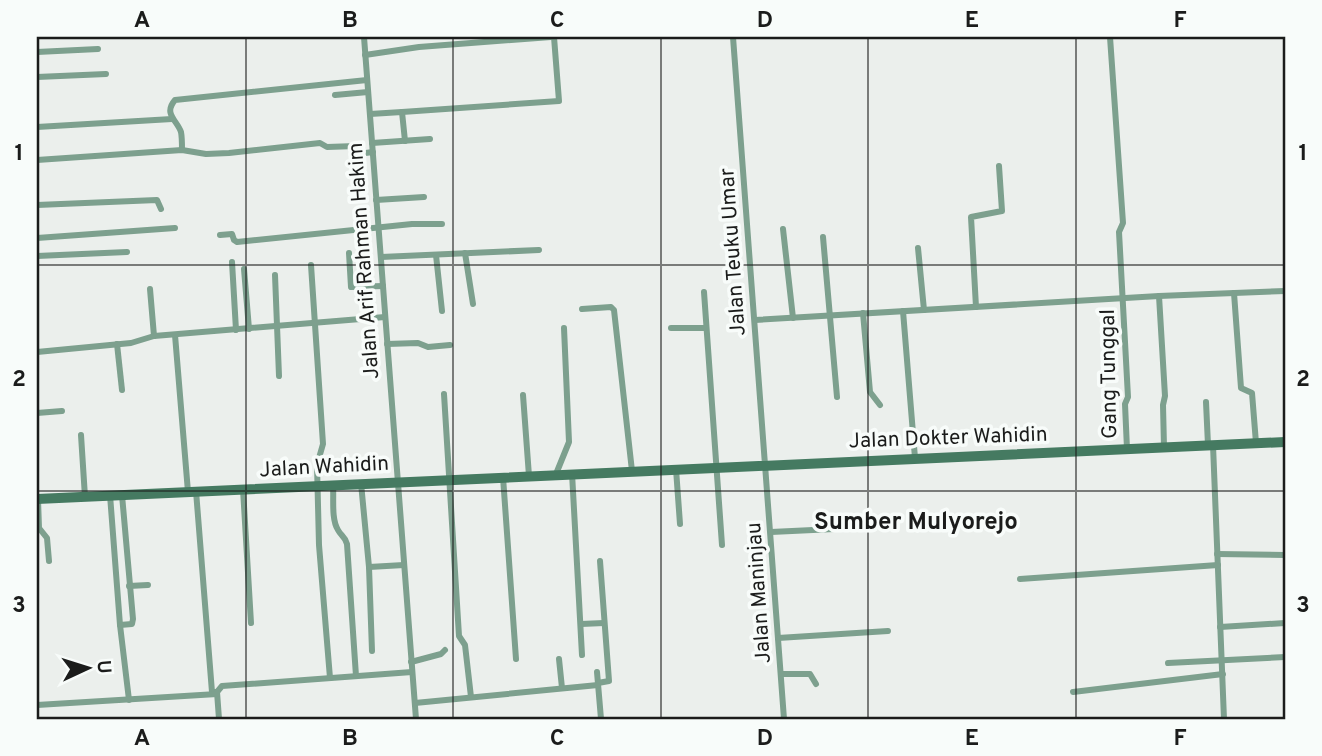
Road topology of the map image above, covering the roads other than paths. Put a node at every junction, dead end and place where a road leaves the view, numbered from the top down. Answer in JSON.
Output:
{"nodes":[{"id":1,"x":364,"y":37,"type":"edge"},
{"id":2,"x":553,"y":37,"type":"edge"},
{"id":3,"x":733,"y":37,"type":"edge"},
{"id":4,"x":1111,"y":37,"type":"edge"},
{"id":5,"x":98,"y":49,"type":"dead end"},
{"id":6,"x":37,"y":52,"type":"edge"},
{"id":7,"x":365,"y":55,"type":"junction"},
{"id":8,"x":106,"y":74,"type":"dead end"},
{"id":9,"x":37,"y":77,"type":"edge"},
{"id":10,"x":367,"y":80,"type":"junction"},
{"id":11,"x":368,"y":92,"type":"junction"},
{"id":12,"x":335,"y":95,"type":"dead end"},
{"id":13,"x":401,"y":112,"type":"junction"},
{"id":14,"x":370,"y":114,"type":"junction"},
{"id":15,"x":172,"y":119,"type":"junction"},
{"id":16,"x":37,"y":127,"type":"edge"},
{"id":17,"x":430,"y":139,"type":"dead end"},
{"id":18,"x":405,"y":141,"type":"junction"},
{"id":19,"x":372,"y":143,"type":"junction"},
{"id":20,"x":182,"y":150,"type":"junction"},
{"id":21,"x":373,"y":152,"type":"junction"},
{"id":22,"x":37,"y":160,"type":"edge"},
{"id":23,"x":999,"y":166,"type":"dead end"},
{"id":24,"x":424,"y":197,"type":"dead end"},
{"id":25,"x":376,"y":200,"type":"junction"},
{"id":26,"x":37,"y":205,"type":"edge"},
{"id":27,"x":161,"y":209,"type":"dead end"},
{"id":28,"x":442,"y":224,"type":"dead end"},
{"id":29,"x":175,"y":228,"type":"dead end"},
{"id":30,"x":378,"y":228,"type":"junction"},
{"id":31,"x":783,"y":229,"type":"dead end"},
{"id":32,"x":219,"y":234,"type":"dead end"},
{"id":33,"x":823,"y":237,"type":"dead end"},
{"id":34,"x":37,"y":238,"type":"edge"},
{"id":35,"x":918,"y":248,"type":"dead end"},
{"id":36,"x":539,"y":250,"type":"dead end"},
{"id":37,"x":127,"y":252,"type":"dead end"},
{"id":38,"x":349,"y":253,"type":"dead end"},
{"id":39,"x":465,"y":253,"type":"junction"},
{"id":40,"x":436,"y":255,"type":"junction"},
{"id":41,"x":37,"y":256,"type":"edge"},
{"id":42,"x":381,"y":257,"type":"junction"},
{"id":43,"x":232,"y":262,"type":"dead end"},
{"id":44,"x":311,"y":265,"type":"dead end"},
{"id":45,"x":244,"y":269,"type":"dead end"},
{"id":46,"x":275,"y":275,"type":"dead end"},
{"id":47,"x":383,"y":286,"type":"junction"},
{"id":48,"x":150,"y":289,"type":"dead end"},
{"id":49,"x":1285,"y":291,"type":"edge"},
{"id":50,"x":704,"y":292,"type":"dead end"},
{"id":51,"x":1234,"y":293,"type":"junction"},
{"id":52,"x":1159,"y":296,"type":"junction"},
{"id":53,"x":1124,"y":298,"type":"junction"},
{"id":54,"x":473,"y":304,"type":"dead end"},
{"id":55,"x":976,"y":307,"type":"junction"},
{"id":56,"x":582,"y":309,"type":"dead end"},
{"id":57,"x":924,"y":310,"type":"junction"},
{"id":58,"x":442,"y":311,"type":"dead end"},
{"id":59,"x":903,"y":311,"type":"junction"},
{"id":60,"x":863,"y":313,"type":"junction"},
{"id":61,"x":829,"y":316,"type":"junction"},
{"id":62,"x":385,"y":317,"type":"junction"},
{"id":63,"x":793,"y":318,"type":"junction"},
{"id":64,"x":755,"y":320,"type":"junction"},
{"id":65,"x":316,"y":323,"type":"junction"},
{"id":66,"x":278,"y":327,"type":"junction"},
{"id":67,"x":706,"y":327,"type":"junction"},
{"id":68,"x":564,"y":328,"type":"dead end"},
{"id":69,"x":671,"y":328,"type":"dead end"},
{"id":70,"x":249,"y":329,"type":"junction"},
{"id":71,"x":236,"y":330,"type":"junction"},
{"id":72,"x":175,"y":335,"type":"junction"},
{"id":73,"x":154,"y":336,"type":"junction"},
{"id":74,"x":117,"y":344,"type":"junction"},
{"id":75,"x":387,"y":344,"type":"junction"},
{"id":76,"x":450,"y":345,"type":"dead end"},
{"id":77,"x":37,"y":352,"type":"edge"},
{"id":78,"x":279,"y":376,"type":"dead end"},
{"id":79,"x":122,"y":390,"type":"dead end"},
{"id":80,"x":444,"y":394,"type":"dead end"},
{"id":81,"x":523,"y":395,"type":"dead end"},
{"id":82,"x":837,"y":397,"type":"dead end"},
{"id":83,"x":1206,"y":402,"type":"dead end"},
{"id":84,"x":880,"y":405,"type":"dead end"},
{"id":85,"x":62,"y":411,"type":"dead end"},
{"id":86,"x":37,"y":413,"type":"edge"},
{"id":87,"x":81,"y":435,"type":"dead end"},
{"id":88,"x":1285,"y":442,"type":"edge"},
{"id":89,"x":1256,"y":443,"type":"junction"},
{"id":90,"x":1211,"y":445,"type":"junction"},
{"id":91,"x":1164,"y":447,"type":"junction"},
{"id":92,"x":1127,"y":449,"type":"junction"},
{"id":93,"x":915,"y":458,"type":"junction"},
{"id":94,"x":766,"y":464,"type":"junction"},
{"id":95,"x":715,"y":467,"type":"junction"},
{"id":96,"x":676,"y":468,"type":"junction"},
{"id":97,"x":613,"y":471,"type":"joint"},
{"id":98,"x":632,"y":471,"type":"junction"},
{"id":99,"x":572,"y":473,"type":"junction"},
{"id":100,"x":556,"y":474,"type":"junction"},
{"id":101,"x":528,"y":475,"type":"junction"},
{"id":102,"x":503,"y":477,"type":"junction"},
{"id":103,"x":450,"y":479,"type":"junction"},
{"id":104,"x":398,"y":482,"type":"junction"},
{"id":105,"x":361,"y":483,"type":"junction"},
{"id":106,"x":318,"y":485,"type":"junction"},
{"id":107,"x":332,"y":485,"type":"junction"},
{"id":108,"x":243,"y":489,"type":"junction"},
{"id":109,"x":192,"y":491,"type":"junction"},
{"id":110,"x":110,"y":495,"type":"junction"},
{"id":111,"x":122,"y":495,"type":"junction"},
{"id":112,"x":85,"y":496,"type":"junction"},
{"id":113,"x":37,"y":499,"type":"edge"},
{"id":114,"x":680,"y":524,"type":"dead end"},
{"id":115,"x":876,"y":527,"type":"dead end"},
{"id":116,"x":771,"y":532,"type":"junction"},
{"id":117,"x":722,"y":545,"type":"dead end"},
{"id":118,"x":1217,"y":554,"type":"junction"},
{"id":119,"x":1285,"y":555,"type":"edge"},
{"id":120,"x":48,"y":561,"type":"dead end"},
{"id":121,"x":600,"y":561,"type":"dead end"},
{"id":122,"x":404,"y":565,"type":"junction"},
{"id":123,"x":1218,"y":565,"type":"junction"},
{"id":124,"x":369,"y":567,"type":"junction"},
{"id":125,"x":128,"y":570,"type":"junction"},
{"id":126,"x":115,"y":571,"type":"junction"},
{"id":127,"x":1020,"y":579,"type":"dead end"},
{"id":128,"x":148,"y":585,"type":"dead end"},
{"id":129,"x":129,"y":586,"type":"junction"},
{"id":130,"x":251,"y":623,"type":"dead end"},
{"id":131,"x":604,"y":623,"type":"junction"},
{"id":132,"x":581,"y":624,"type":"junction"},
{"id":133,"x":1285,"y":624,"type":"edge"},
{"id":134,"x":120,"y":625,"type":"junction"},
{"id":135,"x":1220,"y":627,"type":"junction"},
{"id":136,"x":888,"y":631,"type":"dead end"},
{"id":137,"x":778,"y":638,"type":"junction"},
{"id":138,"x":445,"y":650,"type":"dead end"},
{"id":139,"x":372,"y":651,"type":"dead end"},
{"id":140,"x":583,"y":655,"type":"dead end"},
{"id":141,"x":1285,"y":657,"type":"edge"},
{"id":142,"x":516,"y":659,"type":"dead end"},
{"id":143,"x":559,"y":659,"type":"dead end"},
{"id":144,"x":1221,"y":659,"type":"junction"},
{"id":145,"x":411,"y":662,"type":"junction"},
{"id":146,"x":1168,"y":663,"type":"dead end"},
{"id":147,"x":412,"y":672,"type":"junction"},
{"id":148,"x":597,"y":672,"type":"dead end"},
{"id":149,"x":781,"y":674,"type":"junction"},
{"id":150,"x":1223,"y":674,"type":"junction"},
{"id":151,"x":356,"y":676,"type":"junction"},
{"id":152,"x":330,"y":678,"type":"junction"},
{"id":153,"x":598,"y":684,"type":"junction"},
{"id":154,"x":816,"y":684,"type":"dead end"},
{"id":155,"x":562,"y":688,"type":"junction"},
{"id":156,"x":1073,"y":692,"type":"dead end"},
{"id":157,"x":218,"y":693,"type":"junction"},
{"id":158,"x":471,"y":697,"type":"junction"},
{"id":159,"x":129,"y":700,"type":"junction"},
{"id":160,"x":415,"y":703,"type":"junction"},
{"id":161,"x":37,"y":705,"type":"edge"},
{"id":162,"x":219,"y":719,"type":"edge"},
{"id":163,"x":416,"y":719,"type":"edge"},
{"id":164,"x":601,"y":719,"type":"edge"},
{"id":165,"x":784,"y":719,"type":"edge"},
{"id":166,"x":1224,"y":719,"type":"edge"}],
"edges":[{"from":1,"to":7,"type":"street","name":"Jalan Arif Rahman Hakim"},
{"from":2,"to":7,"type":"street"},
{"from":2,"to":13,"type":"street"},
{"from":3,"to":64,"type":"street","name":"Jalan Teuku Umar"},
{"from":4,"to":53,"type":"street","name":"Gang Tunggal"},
{"from":5,"to":6,"type":"street"},
{"from":7,"to":10,"type":"street","name":"Jalan Arif Rahman Hakim"},
{"from":8,"to":9,"type":"street"},
{"from":10,"to":11,"type":"street","name":"Jalan Arif Rahman Hakim"},
{"from":10,"to":15,"type":"street"},
{"from":11,"to":12,"type":"street"},
{"from":11,"to":14,"type":"street","name":"Jalan Arif Rahman Hakim"},
{"from":13,"to":14,"type":"street"},
{"from":13,"to":18,"type":"street"},
{"from":14,"to":19,"type":"street","name":"Jalan Arif Rahman Hakim"},
{"from":15,"to":16,"type":"street"},
{"from":15,"to":20,"type":"street"},
{"from":17,"to":18,"type":"street"},
{"from":18,"to":19,"type":"street"},
{"from":19,"to":21,"type":"street","name":"Jalan Arif Rahman Hakim"},
{"from":20,"to":21,"type":"street"},
{"from":20,"to":22,"type":"street"},
{"from":21,"to":25,"type":"street","name":"Jalan Arif Rahman Hakim"},
{"from":23,"to":55,"type":"street"},
{"from":24,"to":25,"type":"street"},
{"from":25,"to":30,"type":"street","name":"Jalan Arif Rahman Hakim"},
{"from":26,"to":27,"type":"street"},
{"from":28,"to":30,"type":"street"},
{"from":29,"to":34,"type":"street"},
{"from":30,"to":32,"type":"street"},
{"from":30,"to":42,"type":"street","name":"Jalan Arif Rahman Hakim"},
{"from":31,"to":63,"type":"street"},
{"from":33,"to":61,"type":"street"},
{"from":35,"to":57,"type":"street"},
{"from":36,"to":39,"type":"street"},
{"from":37,"to":41,"type":"street"},
{"from":38,"to":47,"type":"street"},
{"from":39,"to":40,"type":"street"},
{"from":39,"to":54,"type":"street"},
{"from":40,"to":42,"type":"street"},
{"from":40,"to":58,"type":"street"},
{"from":42,"to":47,"type":"street","name":"Jalan Arif Rahman Hakim"},
{"from":43,"to":71,"type":"street"},
{"from":44,"to":65,"type":"street"},
{"from":45,"to":70,"type":"street"},
{"from":46,"to":66,"type":"street"},
{"from":47,"to":62,"type":"street","name":"Jalan Arif Rahman Hakim"},
{"from":48,"to":73,"type":"street"},
{"from":49,"to":51,"type":"street"},
{"from":50,"to":67,"type":"street"},
{"from":51,"to":52,"type":"street"},
{"from":51,"to":89,"type":"street"},
{"from":52,"to":53,"type":"street"},
{"from":52,"to":91,"type":"street"},
{"from":53,"to":55,"type":"street"},
{"from":53,"to":92,"type":"street","name":"Gang Tunggal"},
{"from":55,"to":57,"type":"street"},
{"from":56,"to":98,"type":"street"},
{"from":57,"to":59,"type":"street"},
{"from":59,"to":60,"type":"street"},
{"from":59,"to":93,"type":"street"},
{"from":60,"to":61,"type":"street"},
{"from":60,"to":84,"type":"street"},
{"from":61,"to":63,"type":"street"},
{"from":61,"to":82,"type":"street"},
{"from":62,"to":65,"type":"street"},
{"from":62,"to":75,"type":"street","name":"Jalan Arif Rahman Hakim"},
{"from":63,"to":64,"type":"street"},
{"from":64,"to":94,"type":"street","name":"Jalan Teuku Umar"},
{"from":65,"to":66,"type":"street"},
{"from":65,"to":106,"type":"street"},
{"from":66,"to":70,"type":"street"},
{"from":66,"to":78,"type":"street"},
{"from":67,"to":69,"type":"street"},
{"from":67,"to":95,"type":"street"},
{"from":68,"to":100,"type":"street"},
{"from":70,"to":71,"type":"street"},
{"from":71,"to":72,"type":"street"},
{"from":72,"to":73,"type":"street"},
{"from":72,"to":109,"type":"street"},
{"from":73,"to":74,"type":"street"},
{"from":74,"to":77,"type":"street"},
{"from":74,"to":79,"type":"street"},
{"from":75,"to":76,"type":"street"},
{"from":75,"to":104,"type":"street","name":"Jalan Arif Rahman Hakim"},
{"from":80,"to":103,"type":"street"},
{"from":81,"to":101,"type":"street"},
{"from":83,"to":90,"type":"street"},
{"from":85,"to":86,"type":"street"},
{"from":87,"to":112,"type":"street"},
{"from":88,"to":89,"type":"street","name":"Jalan Dokter Wahidin"},
{"from":89,"to":90,"type":"street","name":"Jalan Dokter Wahidin"},
{"from":90,"to":91,"type":"street","name":"Jalan Dokter Wahidin"},
{"from":90,"to":118,"type":"street"},
{"from":91,"to":92,"type":"street","name":"Jalan Dokter Wahidin"},
{"from":92,"to":93,"type":"street","name":"Jalan Dokter Wahidin"},
{"from":93,"to":94,"type":"street","name":"Jalan Dokter Wahidin"},
{"from":94,"to":95,"type":"street","name":"Jalan Dokter Wahidin"},
{"from":94,"to":116,"type":"street","name":"Jalan Maninjau"},
{"from":95,"to":96,"type":"street","name":"Jalan Dokter Wahidin"},
{"from":95,"to":117,"type":"street"},
{"from":96,"to":98,"type":"street","name":"Jalan Dokter Wahidin"},
{"from":96,"to":114,"type":"street"},
{"from":97,"to":98,"type":"street","name":"Jalan Dokter Wahidin"},
{"from":97,"to":99,"type":"street","name":"Jalan Wahidin"},
{"from":99,"to":100,"type":"street","name":"Jalan Wahidin"},
{"from":99,"to":132,"type":"street"},
{"from":100,"to":101,"type":"street","name":"Jalan Wahidin"},
{"from":101,"to":102,"type":"street","name":"Jalan Wahidin"},
{"from":102,"to":103,"type":"street","name":"Jalan Wahidin"},
{"from":102,"to":142,"type":"street"},
{"from":103,"to":104,"type":"street","name":"Jalan Wahidin"},
{"from":103,"to":158,"type":"street"},
{"from":104,"to":105,"type":"street","name":"Jalan Wahidin"},
{"from":104,"to":122,"type":"street","name":"Jalan Arif Rahman Hakim"},
{"from":105,"to":107,"type":"street","name":"Jalan Wahidin"},
{"from":105,"to":124,"type":"street"},
{"from":106,"to":107,"type":"street","name":"Jalan Wahidin"},
{"from":106,"to":108,"type":"street","name":"Jalan Wahidin"},
{"from":106,"to":152,"type":"street"},
{"from":107,"to":151,"type":"street"},
{"from":108,"to":109,"type":"street","name":"Jalan Wahidin"},
{"from":108,"to":130,"type":"street"},
{"from":109,"to":111,"type":"street","name":"Jalan Wahidin"},
{"from":109,"to":157,"type":"street"},
{"from":110,"to":111,"type":"street","name":"Jalan Wahidin"},
{"from":110,"to":112,"type":"street","name":"Jalan Wahidin"},
{"from":110,"to":126,"type":"street"},
{"from":111,"to":125,"type":"street"},
{"from":112,"to":113,"type":"street","name":"Jalan Wahidin"},
{"from":113,"to":120,"type":"street"},
{"from":115,"to":116,"type":"street"},
{"from":116,"to":137,"type":"street","name":"Jalan Maninjau"},
{"from":118,"to":119,"type":"street"},
{"from":118,"to":123,"type":"street"},
{"from":121,"to":131,"type":"street"},
{"from":122,"to":124,"type":"street"},
{"from":122,"to":145,"type":"street","name":"Jalan Arif Rahman Hakim"},
{"from":123,"to":127,"type":"street"},
{"from":123,"to":135,"type":"street"},
{"from":124,"to":139,"type":"street"},
{"from":125,"to":126,"type":"street"},
{"from":125,"to":129,"type":"street"},
{"from":126,"to":134,"type":"street"},
{"from":128,"to":129,"type":"street"},
{"from":129,"to":134,"type":"street"},
{"from":131,"to":132,"type":"street"},
{"from":131,"to":153,"type":"street"},
{"from":132,"to":140,"type":"street"},
{"from":133,"to":135,"type":"street"},
{"from":134,"to":159,"type":"street"},
{"from":135,"to":144,"type":"street"},
{"from":136,"to":137,"type":"street"},
{"from":137,"to":149,"type":"street","name":"Jalan Maninjau"},
{"from":138,"to":145,"type":"street"},
{"from":141,"to":144,"type":"street"},
{"from":143,"to":155,"type":"street"},
{"from":144,"to":146,"type":"street"},
{"from":144,"to":150,"type":"street"},
{"from":145,"to":147,"type":"street","name":"Jalan Arif Rahman Hakim"},
{"from":147,"to":151,"type":"street"},
{"from":147,"to":160,"type":"street","name":"Jalan Arif Rahman Hakim"},
{"from":148,"to":153,"type":"street"},
{"from":149,"to":154,"type":"street"},
{"from":149,"to":165,"type":"street","name":"Jalan Maninjau"},
{"from":150,"to":156,"type":"street"},
{"from":150,"to":166,"type":"street"},
{"from":151,"to":152,"type":"street"},
{"from":152,"to":157,"type":"street"},
{"from":153,"to":155,"type":"street"},
{"from":153,"to":164,"type":"street"},
{"from":155,"to":158,"type":"street"},
{"from":157,"to":159,"type":"street"},
{"from":157,"to":162,"type":"street"},
{"from":158,"to":160,"type":"street"},
{"from":159,"to":161,"type":"street"},
{"from":160,"to":163,"type":"street","name":"Jalan Arif Rahman Hakim"}]}
